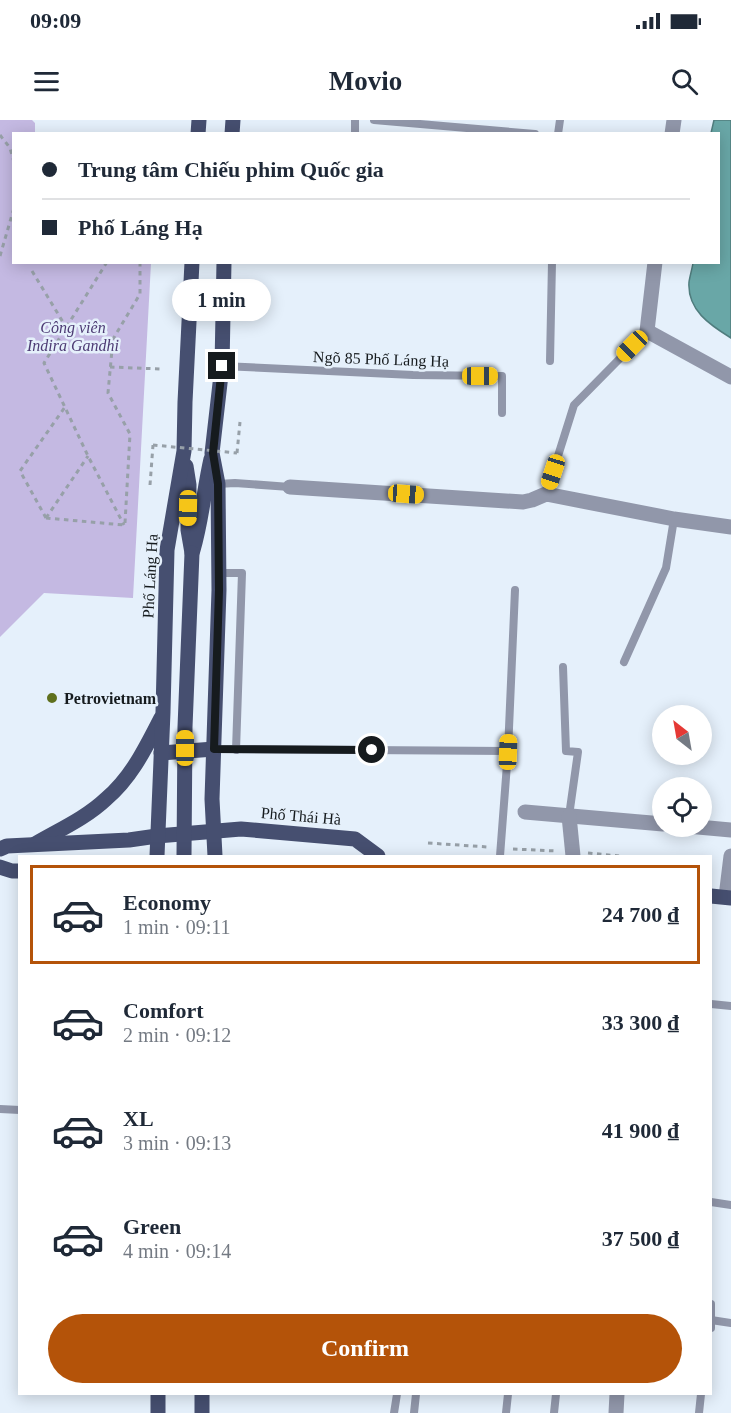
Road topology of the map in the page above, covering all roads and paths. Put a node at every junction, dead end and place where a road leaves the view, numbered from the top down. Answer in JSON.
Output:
{"nodes":[{"id":1,"x":374,"y":120,"type":"edge"},
{"id":2,"x":466,"y":127,"type":"edge"},
{"id":3,"x":515,"y":132,"type":"edge"},
{"id":4,"x":0,"y":135,"type":"edge"},
{"id":5,"x":12,"y":155,"type":"edge"},
{"id":6,"x":12,"y":215,"type":"edge"},
{"id":7,"x":0,"y":256,"type":"edge"},
{"id":8,"x":106,"y":264,"type":"edge"},
{"id":9,"x":140,"y":264,"type":"edge"},
{"id":10,"x":192,"y":264,"type":"edge"},
{"id":11,"x":224,"y":264,"type":"edge"},
{"id":12,"x":552,"y":264,"type":"edge"},
{"id":13,"x":655,"y":264,"type":"edge"},
{"id":14,"x":32,"y":271,"type":"dead end"},
{"id":15,"x":66,"y":327,"type":"junction"},
{"id":16,"x":647,"y":332,"type":"junction"},
{"id":17,"x":550,"y":361,"type":"dead end"},
{"id":18,"x":222,"y":366,"type":"junction"},
{"id":19,"x":110,"y":367,"type":"junction"},
{"id":20,"x":161,"y":369,"type":"dead end"},
{"id":21,"x":731,"y":377,"type":"edge"},
{"id":22,"x":65,"y":407,"type":"junction"},
{"id":23,"x":502,"y":413,"type":"dead end"},
{"id":24,"x":240,"y":422,"type":"dead end"},
{"id":25,"x":184,"y":451,"type":"junction"},
{"id":26,"x":213,"y":453,"type":"junction"},
{"id":27,"x":88,"y":456,"type":"junction"},
{"id":28,"x":150,"y":484,"type":"dead end"},
{"id":29,"x":218,"y":484,"type":"junction"},
{"id":30,"x":290,"y":487,"type":"joint"},
{"id":31,"x":546,"y":494,"type":"junction"},
{"id":32,"x":46,"y":518,"type":"junction"},
{"id":33,"x":674,"y":519,"type":"junction"},
{"id":34,"x":124,"y":525,"type":"junction"},
{"id":35,"x":731,"y":527,"type":"edge"},
{"id":36,"x":192,"y":553,"type":"junction"},
{"id":37,"x":219,"y":573,"type":"junction"},
{"id":38,"x":515,"y":590,"type":"dead end"},
{"id":39,"x":624,"y":662,"type":"dead end"},
{"id":40,"x":563,"y":667,"type":"dead end"},
{"id":41,"x":163,"y":712,"type":"junction"},
{"id":42,"x":214,"y":749,"type":"junction"},
{"id":43,"x":236,"y":750,"type":"junction"},
{"id":44,"x":508,"y":752,"type":"junction"},
{"id":45,"x":161,"y":753,"type":"junction"},
{"id":46,"x":525,"y":812,"type":"dead end"},
{"id":47,"x":569,"y":816,"type":"junction"},
{"id":48,"x":652,"y":823,"type":"edge"},
{"id":49,"x":712,"y":828,"type":"edge"},
{"id":50,"x":731,"y":830,"type":"edge"},
{"id":51,"x":215,"y":831,"type":"junction"},
{"id":52,"x":157,"y":836,"type":"junction"},
{"id":53,"x":428,"y":843,"type":"dead end"},
{"id":54,"x":33,"y":845,"type":"junction"},
{"id":55,"x":0,"y":849,"type":"edge"},
{"id":56,"x":500,"y":852,"type":"edge"},
{"id":57,"x":157,"y":855,"type":"edge"},
{"id":58,"x":184,"y":855,"type":"edge"},
{"id":59,"x":215,"y":855,"type":"edge"},
{"id":60,"x":377,"y":855,"type":"edge"},
{"id":61,"x":573,"y":855,"type":"edge"},
{"id":62,"x":731,"y":856,"type":"edge"},
{"id":63,"x":0,"y":867,"type":"edge"},
{"id":64,"x":18,"y":871,"type":"edge"},
{"id":65,"x":723,"y":897,"type":"edge"},
{"id":66,"x":712,"y":1004,"type":"edge"},
{"id":67,"x":731,"y":1006,"type":"edge"},
{"id":68,"x":0,"y":1109,"type":"edge"},
{"id":69,"x":18,"y":1110,"type":"edge"},
{"id":70,"x":712,"y":1202,"type":"edge"},
{"id":71,"x":731,"y":1205,"type":"edge"},
{"id":72,"x":712,"y":1323,"type":"edge"},
{"id":73,"x":731,"y":1323,"type":"edge"},
{"id":74,"x":158,"y":1395,"type":"edge"},
{"id":75,"x":202,"y":1395,"type":"edge"},
{"id":76,"x":397,"y":1395,"type":"edge"},
{"id":77,"x":416,"y":1395,"type":"edge"},
{"id":78,"x":508,"y":1395,"type":"edge"},
{"id":79,"x":556,"y":1395,"type":"edge"},
{"id":80,"x":617,"y":1395,"type":"edge"},
{"id":81,"x":701,"y":1395,"type":"edge"},
{"id":82,"x":158,"y":1413,"type":"edge"},
{"id":83,"x":202,"y":1413,"type":"edge"},
{"id":84,"x":394,"y":1413,"type":"edge"},
{"id":85,"x":414,"y":1413,"type":"edge"},
{"id":86,"x":506,"y":1413,"type":"edge"},
{"id":87,"x":554,"y":1413,"type":"edge"},
{"id":88,"x":616,"y":1413,"type":"edge"},
{"id":89,"x":699,"y":1413,"type":"edge"}],
"edges":[{"from":1,"to":2,"type":"lane"},
{"from":2,"to":3,"type":"lane"},
{"from":4,"to":5,"type":"path"},
{"from":6,"to":7,"type":"path"},
{"from":8,"to":15,"type":"path"},
{"from":9,"to":19,"type":"path"},
{"from":10,"to":25,"type":"main road","name":"Phố Láng Hạ"},
{"from":11,"to":18,"type":"main road"},
{"from":12,"to":17,"type":"lane"},
{"from":13,"to":16,"type":"street"},
{"from":14,"to":15,"type":"path"},
{"from":15,"to":22,"type":"path"},
{"from":16,"to":21,"type":"street"},
{"from":16,"to":31,"type":"lane"},
{"from":18,"to":23,"type":"lane","name":"Ngõ 85 Phố Láng Hạ"},
{"from":18,"to":26,"type":"main road"},
{"from":19,"to":20,"type":"path"},
{"from":19,"to":34,"type":"path"},
{"from":22,"to":27,"type":"path"},
{"from":22,"to":32,"type":"path"},
{"from":24,"to":28,"type":"path","bridge":true},
{"from":25,"to":36,"type":"main road"},
{"from":25,"to":41,"type":"main road","name":"Phố Láng Hạ"},
{"from":26,"to":29,"type":"main road"},
{"from":26,"to":36,"type":"main road"},
{"from":27,"to":32,"type":"path"},
{"from":27,"to":34,"type":"path"},
{"from":29,"to":30,"type":"lane"},
{"from":29,"to":37,"type":"main road"},
{"from":30,"to":31,"type":"street"},
{"from":31,"to":33,"type":"street"},
{"from":32,"to":34,"type":"path"},
{"from":33,"to":35,"type":"street"},
{"from":33,"to":39,"type":"lane"},
{"from":36,"to":58,"type":"main road","bridge":true},
{"from":37,"to":42,"type":"main road"},
{"from":37,"to":43,"type":"lane"},
{"from":38,"to":44,"type":"lane"},
{"from":40,"to":47,"type":"lane"},
{"from":41,"to":45,"type":"main road","name":"Phố Láng Hạ"},
{"from":41,"to":54,"type":"main road"},
{"from":42,"to":43,"type":"lane"},
{"from":42,"to":45,"type":"main road"},
{"from":42,"to":51,"type":"main road"},
{"from":43,"to":44,"type":"lane"},
{"from":44,"to":56,"type":"lane"},
{"from":45,"to":52,"type":"main road","name":"Phố Láng Hạ"},
{"from":46,"to":47,"type":"street"},
{"from":47,"to":48,"type":"street"},
{"from":47,"to":61,"type":"street"},
{"from":49,"to":50,"type":"street"},
{"from":51,"to":52,"type":"main road","name":"Phố Thái Hà"},
{"from":51,"to":59,"type":"main road"},
{"from":51,"to":60,"type":"main road","name":"Phố Thái Hà"},
{"from":52,"to":54,"type":"main road","name":"Phố Thái Hà"},
{"from":52,"to":57,"type":"main road","name":"Phố Láng Hạ"},
{"from":53,"to":56,"type":"path"},
{"from":54,"to":55,"type":"main road","name":"Phố Thái Hà"},
{"from":62,"to":65,"type":"street"},
{"from":63,"to":64,"type":"main road"},
{"from":66,"to":67,"type":"lane"},
{"from":68,"to":69,"type":"lane"},
{"from":70,"to":71,"type":"lane"},
{"from":72,"to":73,"type":"lane"},
{"from":74,"to":82,"type":"main road"},
{"from":75,"to":83,"type":"main road"},
{"from":76,"to":84,"type":"lane"},
{"from":77,"to":85,"type":"lane"},
{"from":78,"to":86,"type":"lane"},
{"from":79,"to":87,"type":"lane"},
{"from":80,"to":88,"type":"street"},
{"from":81,"to":89,"type":"lane"}]}
